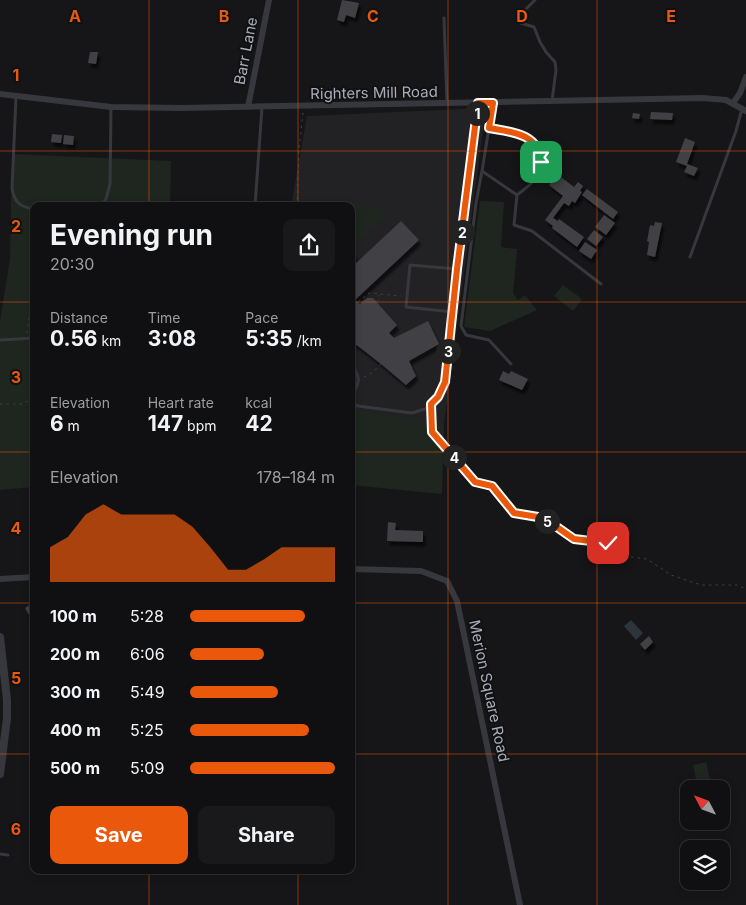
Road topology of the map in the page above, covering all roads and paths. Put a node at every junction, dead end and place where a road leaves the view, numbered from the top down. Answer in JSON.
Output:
{"nodes":[{"id":1,"x":269,"y":0,"type":"edge"},
{"id":2,"x":535,"y":0,"type":"edge"},
{"id":3,"x":444,"y":18,"type":"dead end"},
{"id":4,"x":746,"y":77,"type":"edge"},
{"id":5,"x":0,"y":94,"type":"edge"},
{"id":6,"x":16,"y":97,"type":"junction"},
{"id":7,"x":552,"y":101,"type":"junction"},
{"id":8,"x":478,"y":103,"type":"junction"},
{"id":9,"x":493,"y":103,"type":"junction"},
{"id":10,"x":733,"y":103,"type":"junction"},
{"id":11,"x":447,"y":104,"type":"junction"},
{"id":12,"x":304,"y":106,"type":"junction"},
{"id":13,"x":111,"y":107,"type":"junction"},
{"id":14,"x":248,"y":107,"type":"junction"},
{"id":15,"x":262,"y":107,"type":"junction"},
{"id":16,"x":744,"y":110,"type":"edge"},
{"id":17,"x":489,"y":128,"type":"junction"},
{"id":18,"x":482,"y":171,"type":"junction"},
{"id":19,"x":517,"y":195,"type":"junction"},
{"id":20,"x":103,"y":202,"type":"edge"},
{"id":21,"x":256,"y":202,"type":"edge"},
{"id":22,"x":297,"y":202,"type":"edge"},
{"id":23,"x":30,"y":209,"type":"edge"},
{"id":24,"x":690,"y":257,"type":"dead end"},
{"id":25,"x":457,"y":269,"type":"junction"},
{"id":26,"x":601,"y":284,"type":"dead end"},
{"id":27,"x":379,"y":294,"type":"junction"},
{"id":28,"x":407,"y":297,"type":"junction"},
{"id":29,"x":358,"y":302,"type":"dead end"},
{"id":30,"x":377,"y":302,"type":"dead end"},
{"id":31,"x":30,"y":311,"type":"edge"},
{"id":32,"x":453,"y":312,"type":"junction"},
{"id":33,"x":27,"y":338,"type":"joint"},
{"id":34,"x":0,"y":340,"type":"edge"},
{"id":35,"x":381,"y":364,"type":"dead end"},
{"id":36,"x":512,"y":364,"type":"dead end"},
{"id":37,"x":355,"y":369,"type":"edge"},
{"id":38,"x":363,"y":377,"type":"dead end"},
{"id":39,"x":355,"y":394,"type":"edge"},
{"id":40,"x":30,"y":400,"type":"edge"},
{"id":41,"x":0,"y":404,"type":"edge"},
{"id":42,"x":355,"y":404,"type":"edge"},
{"id":43,"x":431,"y":404,"type":"junction"},
{"id":44,"x":355,"y":570,"type":"edge"},
{"id":45,"x":30,"y":577,"type":"edge"},
{"id":46,"x":0,"y":580,"type":"edge"},
{"id":47,"x":746,"y":589,"type":"edge"},
{"id":48,"x":0,"y":637,"type":"edge"},
{"id":49,"x":0,"y":774,"type":"edge"},
{"id":50,"x":0,"y":854,"type":"edge"},
{"id":51,"x":8,"y":855,"type":"dead end"},
{"id":52,"x":520,"y":905,"type":"edge"}],
"edges":[{"from":1,"to":14,"type":"street","name":"Barr Lane"},
{"from":2,"to":7,"type":"lane"},
{"from":3,"to":11,"type":"lane"},
{"from":4,"to":10,"type":"street"},
{"from":5,"to":6,"type":"street","name":"Righters Mill Road"},
{"from":6,"to":13,"type":"street","name":"Righters Mill Road"},
{"from":6,"to":23,"type":"lane"},
{"from":7,"to":9,"type":"street","name":"Righters Mill Road"},
{"from":7,"to":10,"type":"street","name":"Righters Mill Road"},
{"from":8,"to":9,"type":"street","name":"Righters Mill Road"},
{"from":8,"to":11,"type":"street","name":"Righters Mill Road"},
{"from":8,"to":25,"type":"lane"},
{"from":9,"to":17,"type":"lane"},
{"from":10,"to":16,"type":"street","name":"Righters Mill Road"},
{"from":11,"to":12,"type":"street","name":"Righters Mill Road"},
{"from":12,"to":15,"type":"street","name":"Righters Mill Road"},
{"from":12,"to":22,"type":"path"},
{"from":13,"to":14,"type":"street","name":"Righters Mill Road"},
{"from":13,"to":20,"type":"lane"},
{"from":14,"to":15,"type":"street","name":"Righters Mill Road"},
{"from":15,"to":21,"type":"lane"},
{"from":16,"to":24,"type":"lane"},
{"from":17,"to":18,"type":"lane"},
{"from":17,"to":19,"type":"lane"},
{"from":18,"to":19,"type":"lane"},
{"from":18,"to":36,"type":"lane"},
{"from":19,"to":26,"type":"lane"},
{"from":25,"to":28,"type":"lane"},
{"from":25,"to":32,"type":"lane"},
{"from":27,"to":28,"type":"path"},
{"from":27,"to":29,"type":"path"},
{"from":27,"to":30,"type":"path"},
{"from":28,"to":32,"type":"lane"},
{"from":31,"to":33,"type":"path"},
{"from":32,"to":43,"type":"lane"},
{"from":33,"to":34,"type":"lane"},
{"from":35,"to":38,"type":"path"},
{"from":37,"to":39,"type":"lane"},
{"from":40,"to":41,"type":"path"},
{"from":42,"to":43,"type":"lane"},
{"from":43,"to":47,"type":"path"},
{"from":44,"to":52,"type":"street","name":"Merion Square Road"},
{"from":45,"to":46,"type":"street"},
{"from":48,"to":49,"type":"street"},
{"from":50,"to":51,"type":"lane"}]}
